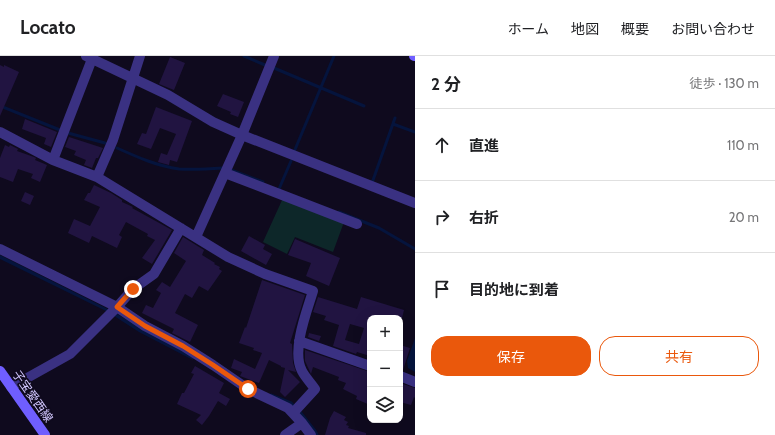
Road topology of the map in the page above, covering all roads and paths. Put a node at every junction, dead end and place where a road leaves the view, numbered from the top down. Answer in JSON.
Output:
{"nodes":[{"id":1,"x":140,"y":56,"type":"edge"},
{"id":2,"x":274,"y":56,"type":"edge"},
{"id":3,"x":89,"y":57,"type":"edge"},
{"id":4,"x":133,"y":79,"type":"junction"},
{"id":5,"x":0,"y":132,"type":"edge"},
{"id":6,"x":242,"y":135,"type":"junction"},
{"id":7,"x":53,"y":160,"type":"junction"},
{"id":8,"x":225,"y":173,"type":"junction"},
{"id":9,"x":97,"y":177,"type":"junction"},
{"id":10,"x":415,"y":203,"type":"edge"},
{"id":11,"x":357,"y":224,"type":"dead end"},
{"id":12,"x":181,"y":228,"type":"junction"},
{"id":13,"x":196,"y":237,"type":"junction"},
{"id":14,"x":0,"y":249,"type":"edge"},
{"id":15,"x":113,"y":311,"type":"junction"},
{"id":16,"x":299,"y":341,"type":"junction"},
{"id":17,"x":367,"y":365,"type":"edge"},
{"id":18,"x":0,"y":371,"type":"edge"},
{"id":19,"x":403,"y":377,"type":"edge"},
{"id":20,"x":415,"y":382,"type":"edge"},
{"id":21,"x":11,"y":387,"type":"junction"},
{"id":22,"x":293,"y":412,"type":"junction"},
{"id":23,"x":302,"y":423,"type":"junction"},
{"id":24,"x":45,"y":435,"type":"edge"},
{"id":25,"x":285,"y":435,"type":"edge"},
{"id":26,"x":311,"y":435,"type":"edge"}],
"edges":[{"from":1,"to":4,"type":"street"},
{"from":2,"to":6,"type":"street"},
{"from":3,"to":4,"type":"street"},
{"from":3,"to":7,"type":"street"},
{"from":4,"to":6,"type":"street"},
{"from":4,"to":9,"type":"street"},
{"from":5,"to":7,"type":"street"},
{"from":6,"to":8,"type":"street"},
{"from":6,"to":10,"type":"street"},
{"from":7,"to":9,"type":"street"},
{"from":8,"to":11,"type":"street"},
{"from":8,"to":13,"type":"street"},
{"from":9,"to":12,"type":"street"},
{"from":12,"to":13,"type":"street"},
{"from":12,"to":15,"type":"street"},
{"from":13,"to":16,"type":"street"},
{"from":14,"to":15,"type":"street"},
{"from":15,"to":21,"type":"street"},
{"from":15,"to":22,"type":"street"},
{"from":16,"to":17,"type":"street"},
{"from":16,"to":22,"type":"street"},
{"from":18,"to":21,"type":"main road","name":"子宝愛西線"},
{"from":19,"to":20,"type":"street"},
{"from":21,"to":24,"type":"main road","name":"子宝愛西線"},
{"from":22,"to":23,"type":"street"},
{"from":23,"to":25,"type":"street"},
{"from":23,"to":26,"type":"street"}]}
